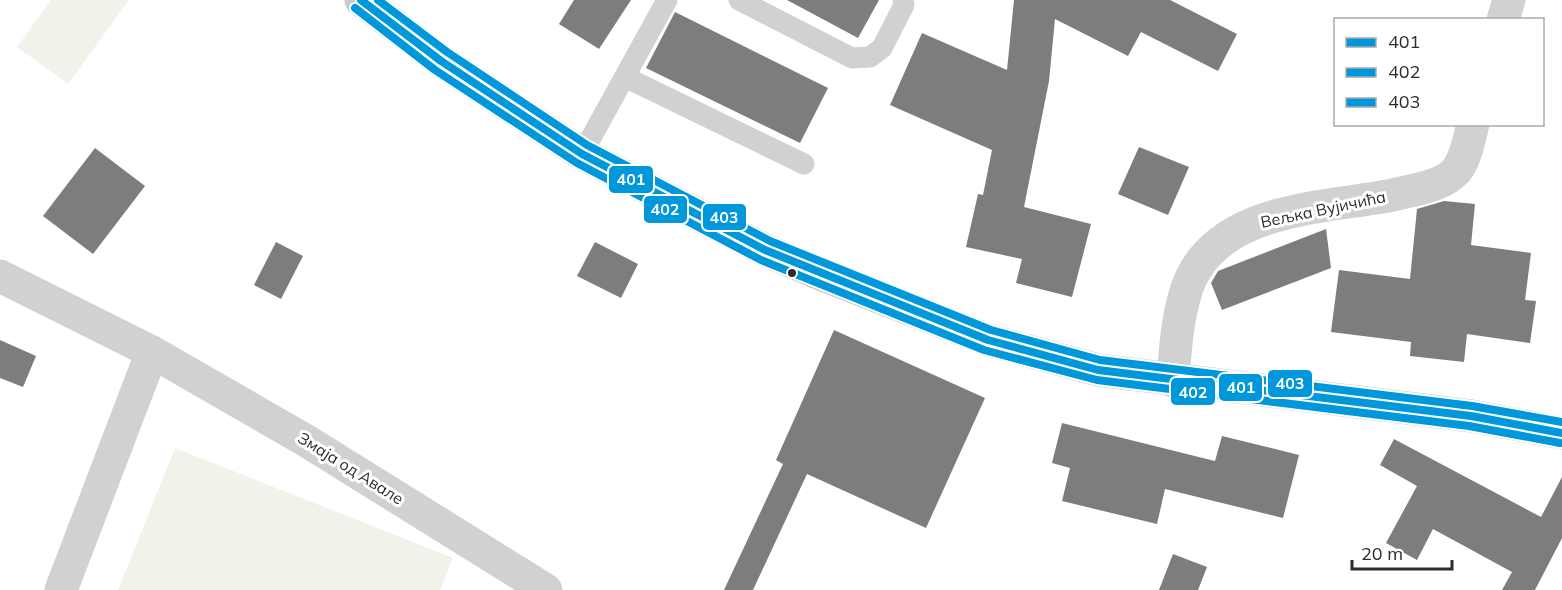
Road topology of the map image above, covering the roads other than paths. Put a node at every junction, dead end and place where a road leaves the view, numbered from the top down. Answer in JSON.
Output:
{"nodes":[{"id":1,"x":361,"y":0,"type":"edge"},
{"id":2,"x":667,"y":0,"type":"edge"},
{"id":3,"x":739,"y":0,"type":"edge"},
{"id":4,"x":903,"y":0,"type":"edge"},
{"id":5,"x":1509,"y":0,"type":"edge"},
{"id":6,"x":1504,"y":18,"type":"edge"},
{"id":7,"x":625,"y":77,"type":"junction"},
{"id":8,"x":1472,"y":126,"type":"edge"},
{"id":9,"x":582,"y":154,"type":"junction"},
{"id":10,"x":804,"y":164,"type":"dead end"},
{"id":11,"x":0,"y":276,"type":"edge"},
{"id":12,"x":152,"y":352,"type":"junction"},
{"id":13,"x":1173,"y":381,"type":"junction"},
{"id":14,"x":1562,"y":433,"type":"edge"},
{"id":15,"x":61,"y":590,"type":"edge"},
{"id":16,"x":546,"y":590,"type":"edge"}],
"edges":[{"from":1,"to":9,"type":"main road"},
{"from":2,"to":7,"type":"lane"},
{"from":3,"to":4,"type":"lane"},
{"from":5,"to":6,"type":"street"},
{"from":7,"to":9,"type":"lane"},
{"from":7,"to":10,"type":"lane"},
{"from":8,"to":13,"type":"street","name":"Вељка Вујичића"},
{"from":9,"to":13,"type":"main road"},
{"from":11,"to":12,"type":"street","name":"Змаја од Авале"},
{"from":12,"to":15,"type":"street"},
{"from":12,"to":16,"type":"street","name":"Змаја од Авале"},
{"from":13,"to":14,"type":"main road"}]}
